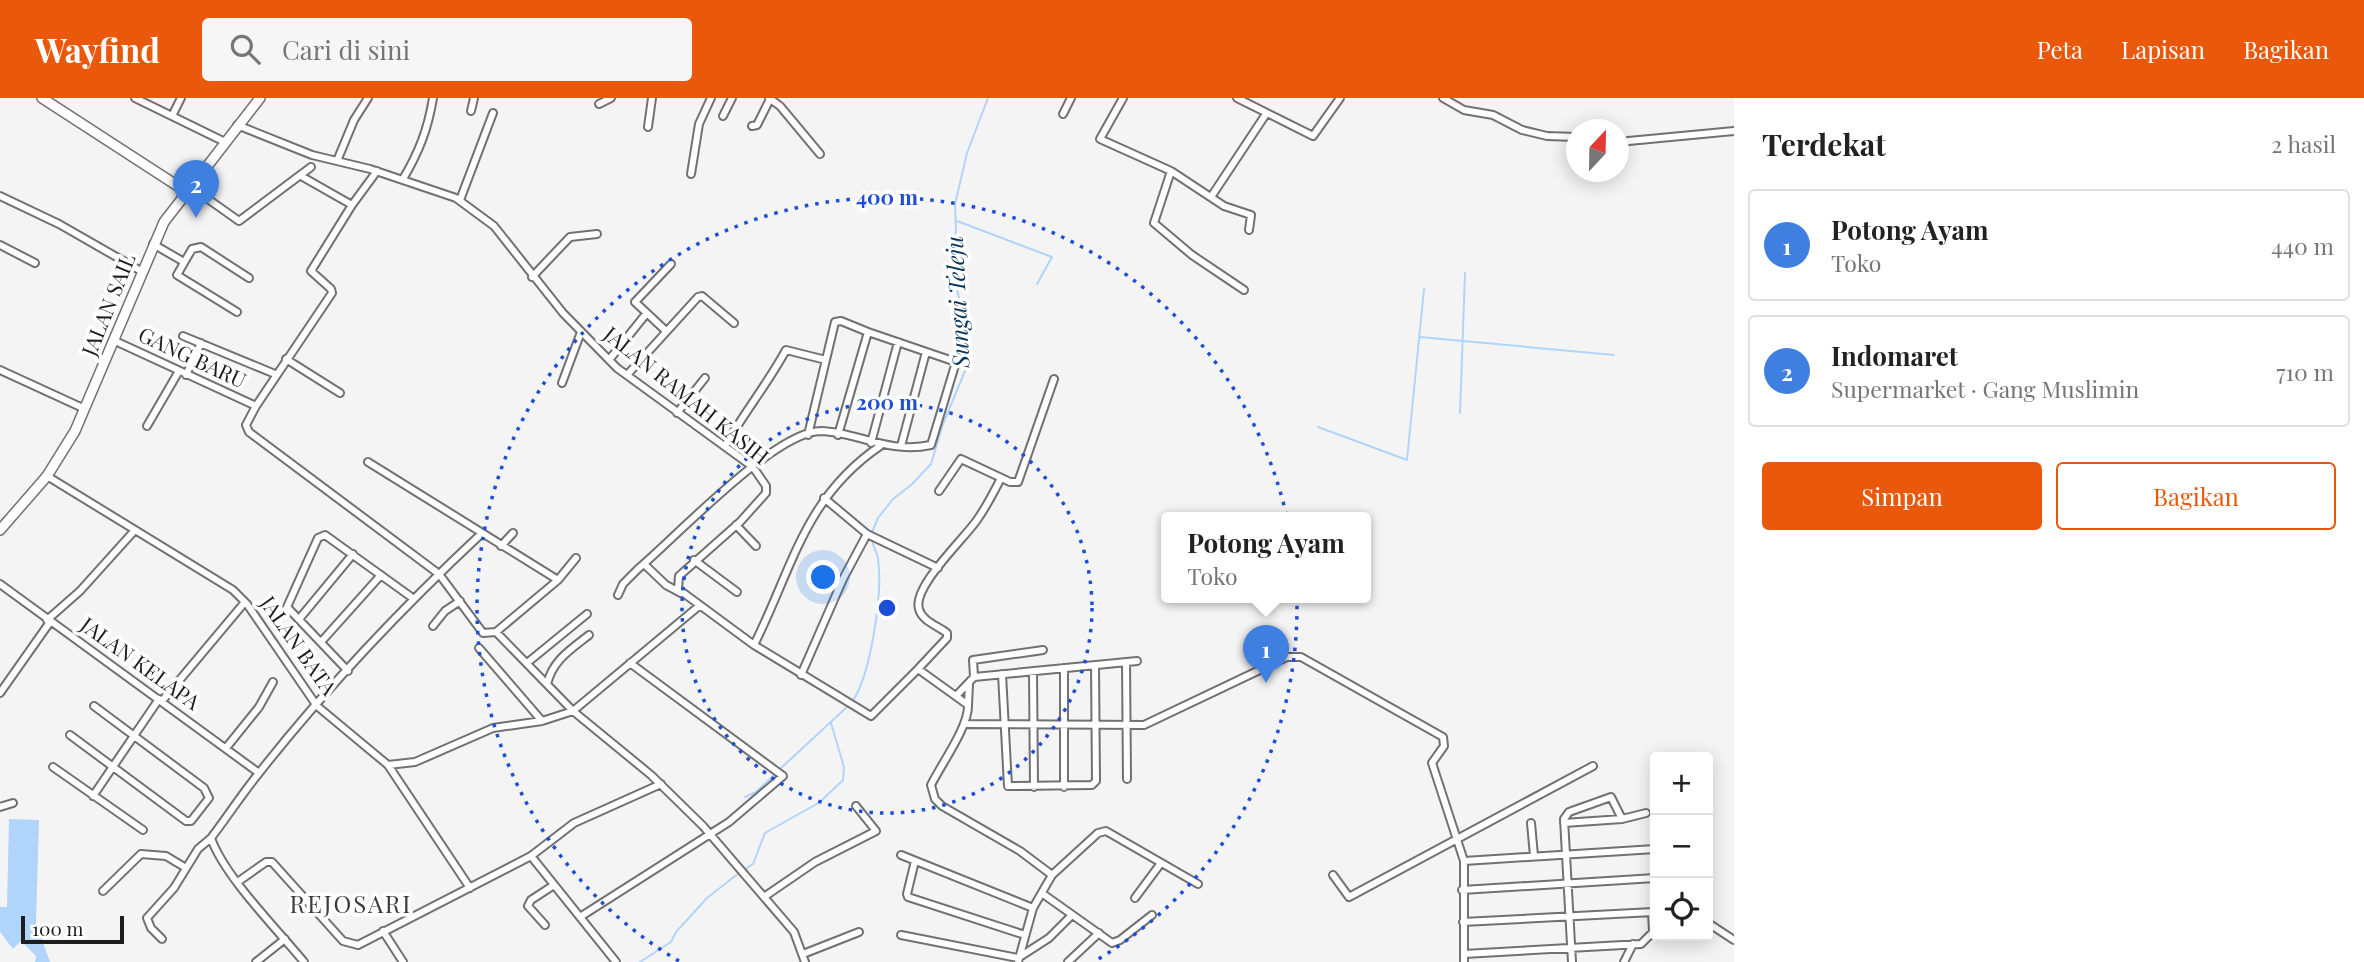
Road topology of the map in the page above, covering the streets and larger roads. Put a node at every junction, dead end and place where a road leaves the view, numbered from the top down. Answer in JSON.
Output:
{"nodes":[{"id":1,"x":42,"y":98,"type":"edge"},
{"id":2,"x":135,"y":98,"type":"edge"},
{"id":3,"x":181,"y":98,"type":"edge"},
{"id":4,"x":260,"y":98,"type":"edge"},
{"id":5,"x":368,"y":98,"type":"edge"},
{"id":6,"x":433,"y":98,"type":"edge"},
{"id":7,"x":474,"y":98,"type":"edge"},
{"id":8,"x":611,"y":98,"type":"edge"},
{"id":9,"x":652,"y":98,"type":"edge"},
{"id":10,"x":711,"y":98,"type":"edge"},
{"id":11,"x":732,"y":98,"type":"edge"},
{"id":12,"x":770,"y":98,"type":"edge"},
{"id":13,"x":1071,"y":98,"type":"edge"},
{"id":14,"x":1237,"y":98,"type":"edge"},
{"id":15,"x":1340,"y":98,"type":"edge"},
{"id":16,"x":1443,"y":98,"type":"edge"},
{"id":17,"x":1120,"y":99,"type":"edge"},
{"id":18,"x":598,"y":104,"type":"dead end"},
{"id":19,"x":471,"y":110,"type":"dead end"},
{"id":20,"x":493,"y":113,"type":"dead end"},
{"id":21,"x":173,"y":114,"type":"junction"},
{"id":22,"x":1063,"y":114,"type":"dead end"},
{"id":23,"x":1266,"y":114,"type":"junction"},
{"id":24,"x":723,"y":116,"type":"dead end"},
{"id":25,"x":237,"y":125,"type":"junction"},
{"id":26,"x":752,"y":126,"type":"dead end"},
{"id":27,"x":648,"y":127,"type":"dead end"},
{"id":28,"x":1734,"y":131,"type":"edge"},
{"id":29,"x":1566,"y":136,"type":"edge"},
{"id":30,"x":1629,"y":141,"type":"edge"},
{"id":31,"x":225,"y":142,"type":"junction"},
{"id":32,"x":820,"y":154,"type":"dead end"},
{"id":33,"x":337,"y":160,"type":"junction"},
{"id":34,"x":311,"y":167,"type":"dead end"},
{"id":35,"x":377,"y":171,"type":"junction"},
{"id":36,"x":1171,"y":172,"type":"junction"},
{"id":37,"x":691,"y":174,"type":"dead end"},
{"id":38,"x":301,"y":176,"type":"junction"},
{"id":39,"x":403,"y":179,"type":"junction"},
{"id":40,"x":189,"y":190,"type":"junction"},
{"id":41,"x":0,"y":196,"type":"edge"},
{"id":42,"x":1211,"y":197,"type":"junction"},
{"id":43,"x":460,"y":200,"type":"junction"},
{"id":44,"x":352,"y":205,"type":"junction"},
{"id":45,"x":1248,"y":230,"type":"dead end"},
{"id":46,"x":597,"y":234,"type":"dead end"},
{"id":47,"x":152,"y":244,"type":"junction"},
{"id":48,"x":0,"y":246,"type":"edge"},
{"id":49,"x":184,"y":262,"type":"junction"},
{"id":50,"x":35,"y":263,"type":"dead end"},
{"id":51,"x":671,"y":264,"type":"dead end"},
{"id":52,"x":141,"y":271,"type":"junction"},
{"id":53,"x":532,"y":277,"type":"junction"},
{"id":54,"x":249,"y":278,"type":"dead end"},
{"id":55,"x":1244,"y":290,"type":"dead end"},
{"id":56,"x":237,"y":312,"type":"dead end"},
{"id":57,"x":646,"y":314,"type":"junction"},
{"id":58,"x":734,"y":323,"type":"dead end"},
{"id":59,"x":666,"y":331,"type":"junction"},
{"id":60,"x":581,"y":332,"type":"junction"},
{"id":61,"x":868,"y":332,"type":"junction"},
{"id":62,"x":183,"y":336,"type":"dead end"},
{"id":63,"x":113,"y":340,"type":"junction"},
{"id":64,"x":898,"y":342,"type":"junction"},
{"id":65,"x":201,"y":343,"type":"junction"},
{"id":66,"x":926,"y":352,"type":"junction"},
{"id":67,"x":286,"y":359,"type":"junction"},
{"id":68,"x":609,"y":360,"type":"junction"},
{"id":69,"x":826,"y":360,"type":"junction"},
{"id":70,"x":0,"y":370,"type":"edge"},
{"id":71,"x":183,"y":373,"type":"junction"},
{"id":72,"x":275,"y":374,"type":"junction"},
{"id":73,"x":626,"y":375,"type":"junction"},
{"id":74,"x":705,"y":379,"type":"dead end"},
{"id":75,"x":1055,"y":379,"type":"dead end"},
{"id":76,"x":562,"y":383,"type":"dead end"},
{"id":77,"x":340,"y":394,"type":"dead end"},
{"id":78,"x":256,"y":406,"type":"junction"},
{"id":79,"x":85,"y":409,"type":"junction"},
{"id":80,"x":677,"y":413,"type":"junction"},
{"id":81,"x":147,"y":426,"type":"dead end"},
{"id":82,"x":808,"y":435,"type":"junction"},
{"id":83,"x":838,"y":435,"type":"junction"},
{"id":84,"x":871,"y":443,"type":"junction"},
{"id":85,"x":724,"y":446,"type":"junction"},
{"id":86,"x":880,"y":446,"type":"junction"},
{"id":87,"x":901,"y":446,"type":"junction"},
{"id":88,"x":368,"y":462,"type":"dead end"},
{"id":89,"x":753,"y":467,"type":"junction"},
{"id":90,"x":47,"y":476,"type":"junction"},
{"id":91,"x":1001,"y":478,"type":"junction"},
{"id":92,"x":939,"y":491,"type":"dead end"},
{"id":93,"x":824,"y":498,"type":"junction"},
{"id":94,"x":736,"y":525,"type":"junction"},
{"id":95,"x":0,"y":530,"type":"edge"},
{"id":96,"x":135,"y":530,"type":"junction"},
{"id":97,"x":513,"y":533,"type":"dead end"},
{"id":98,"x":481,"y":534,"type":"junction"},
{"id":99,"x":871,"y":535,"type":"junction"},
{"id":100,"x":501,"y":546,"type":"junction"},
{"id":101,"x":756,"y":546,"type":"dead end"},
{"id":102,"x":353,"y":554,"type":"junction"},
{"id":103,"x":576,"y":558,"type":"dead end"},
{"id":104,"x":694,"y":561,"type":"junction"},
{"id":105,"x":644,"y":564,"type":"junction"},
{"id":106,"x":938,"y":568,"type":"junction"},
{"id":107,"x":439,"y":573,"type":"junction"},
{"id":108,"x":381,"y":575,"type":"junction"},
{"id":109,"x":558,"y":580,"type":"junction"},
{"id":110,"x":0,"y":583,"type":"edge"},
{"id":111,"x":737,"y":592,"type":"dead end"},
{"id":112,"x":681,"y":593,"type":"junction"},
{"id":113,"x":618,"y":595,"type":"dead end"},
{"id":114,"x":414,"y":599,"type":"junction"},
{"id":115,"x":460,"y":601,"type":"junction"},
{"id":116,"x":245,"y":602,"type":"junction"},
{"id":117,"x":699,"y":606,"type":"junction"},
{"id":118,"x":587,"y":614,"type":"dead end"},
{"id":119,"x":300,"y":618,"type":"junction"},
{"id":120,"x":48,"y":621,"type":"junction"},
{"id":121,"x":433,"y":626,"type":"dead end"},
{"id":122,"x":496,"y":632,"type":"junction"},
{"id":123,"x":589,"y":635,"type":"dead end"},
{"id":124,"x":321,"y":642,"type":"junction"},
{"id":125,"x":754,"y":645,"type":"junction"},
{"id":126,"x":479,"y":648,"type":"dead end"},
{"id":127,"x":1043,"y":650,"type":"dead end"},
{"id":128,"x":1137,"y":661,"type":"dead end"},
{"id":129,"x":1126,"y":662,"type":"junction"},
{"id":130,"x":527,"y":663,"type":"junction"},
{"id":131,"x":630,"y":663,"type":"junction"},
{"id":132,"x":1095,"y":665,"type":"junction"},
{"id":133,"x":1063,"y":668,"type":"junction"},
{"id":134,"x":918,"y":670,"type":"junction"},
{"id":135,"x":348,"y":671,"type":"junction"},
{"id":136,"x":1033,"y":671,"type":"junction"},
{"id":137,"x":1002,"y":674,"type":"junction"},
{"id":138,"x":801,"y":676,"type":"junction"},
{"id":139,"x":974,"y":677,"type":"junction"},
{"id":140,"x":273,"y":682,"type":"dead end"},
{"id":141,"x":547,"y":684,"type":"junction"},
{"id":142,"x":969,"y":684,"type":"junction"},
{"id":143,"x":0,"y":693,"type":"edge"},
{"id":144,"x":957,"y":695,"type":"junction"},
{"id":145,"x":160,"y":700,"type":"junction"},
{"id":146,"x":968,"y":705,"type":"junction"},
{"id":147,"x":94,"y":706,"type":"dead end"},
{"id":148,"x":317,"y":706,"type":"junction"},
{"id":149,"x":573,"y":711,"type":"junction"},
{"id":150,"x":542,"y":721,"type":"junction"},
{"id":151,"x":967,"y":724,"type":"junction"},
{"id":152,"x":1064,"y":725,"type":"junction"},
{"id":153,"x":1096,"y":725,"type":"junction"},
{"id":154,"x":1126,"y":725,"type":"junction"},
{"id":155,"x":1002,"y":726,"type":"junction"},
{"id":156,"x":1034,"y":726,"type":"junction"},
{"id":157,"x":70,"y":734,"type":"dead end"},
{"id":158,"x":135,"y":735,"type":"junction"},
{"id":159,"x":226,"y":748,"type":"junction"},
{"id":160,"x":114,"y":765,"type":"junction"},
{"id":161,"x":388,"y":765,"type":"junction"},
{"id":162,"x":1593,"y":766,"type":"dead end"},
{"id":163,"x":53,"y":767,"type":"dead end"},
{"id":164,"x":259,"y":773,"type":"junction"},
{"id":165,"x":1127,"y":779,"type":"dead end"},
{"id":166,"x":661,"y":784,"type":"junction"},
{"id":167,"x":1034,"y":787,"type":"junction"},
{"id":168,"x":1064,"y":787,"type":"junction"},
{"id":169,"x":93,"y":796,"type":"junction"},
{"id":170,"x":13,"y":803,"type":"dead end"},
{"id":171,"x":856,"y":806,"type":"dead end"},
{"id":172,"x":0,"y":807,"type":"edge"},
{"id":173,"x":1646,"y":813,"type":"dead end"},
{"id":174,"x":1622,"y":819,"type":"junction"},
{"id":175,"x":1531,"y":823,"type":"dead end"},
{"id":176,"x":1564,"y":823,"type":"junction"},
{"id":177,"x":143,"y":830,"type":"dead end"},
{"id":178,"x":709,"y":834,"type":"junction"},
{"id":179,"x":211,"y":838,"type":"junction"},
{"id":180,"x":1457,"y":841,"type":"junction"},
{"id":181,"x":1650,"y":849,"type":"edge"},
{"id":182,"x":1567,"y":854,"type":"junction"},
{"id":183,"x":901,"y":855,"type":"dead end"},
{"id":184,"x":531,"y":856,"type":"junction"},
{"id":185,"x":1534,"y":856,"type":"junction"},
{"id":186,"x":915,"y":861,"type":"junction"},
{"id":187,"x":1464,"y":861,"type":"junction"},
{"id":188,"x":1161,"y":863,"type":"junction"},
{"id":189,"x":186,"y":868,"type":"junction"},
{"id":190,"x":1052,"y":875,"type":"junction"},
{"id":191,"x":1333,"y":875,"type":"dead end"},
{"id":192,"x":1650,"y":878,"type":"edge"},
{"id":193,"x":239,"y":881,"type":"junction"},
{"id":194,"x":1198,"y":884,"type":"dead end"},
{"id":195,"x":1568,"y":884,"type":"junction"},
{"id":196,"x":554,"y":885,"type":"junction"},
{"id":197,"x":470,"y":888,"type":"junction"},
{"id":198,"x":1462,"y":890,"type":"junction"},
{"id":199,"x":103,"y":891,"type":"dead end"},
{"id":200,"x":1043,"y":894,"type":"junction"},
{"id":201,"x":764,"y":897,"type":"junction"},
{"id":202,"x":1135,"y":898,"type":"dead end"},
{"id":203,"x":1033,"y":908,"type":"junction"},
{"id":204,"x":1650,"y":911,"type":"edge"},
{"id":205,"x":1072,"y":915,"type":"junction"},
{"id":206,"x":1152,"y":915,"type":"dead end"},
{"id":207,"x":1570,"y":916,"type":"junction"},
{"id":208,"x":580,"y":917,"type":"junction"},
{"id":209,"x":1463,"y":922,"type":"junction"},
{"id":210,"x":545,"y":925,"type":"dead end"},
{"id":211,"x":1713,"y":926,"type":"edge"},
{"id":212,"x":383,"y":931,"type":"junction"},
{"id":213,"x":859,"y":932,"type":"dead end"},
{"id":214,"x":1099,"y":933,"type":"junction"},
{"id":215,"x":901,"y":935,"type":"dead end"},
{"id":216,"x":1025,"y":935,"type":"junction"},
{"id":217,"x":1650,"y":935,"type":"edge"},
{"id":218,"x":162,"y":939,"type":"dead end"},
{"id":219,"x":285,"y":939,"type":"junction"},
{"id":220,"x":1734,"y":940,"type":"edge"},
{"id":221,"x":1633,"y":944,"type":"junction"},
{"id":222,"x":1572,"y":948,"type":"junction"},
{"id":223,"x":803,"y":954,"type":"junction"},
{"id":224,"x":1464,"y":958,"type":"edge"},
{"id":225,"x":1018,"y":960,"type":"edge"},
{"id":226,"x":256,"y":962,"type":"edge"},
{"id":227,"x":304,"y":962,"type":"edge"},
{"id":228,"x":403,"y":962,"type":"edge"},
{"id":229,"x":616,"y":962,"type":"edge"},
{"id":230,"x":805,"y":962,"type":"edge"},
{"id":231,"x":1068,"y":962,"type":"edge"},
{"id":232,"x":1572,"y":962,"type":"edge"},
{"id":233,"x":1624,"y":962,"type":"edge"}],
"edges":[{"from":1,"to":40,"type":"street"},
{"from":2,"to":21,"type":"street"},
{"from":3,"to":21,"type":"street"},
{"from":4,"to":25,"type":"street","name":"JALAN SAIL"},
{"from":5,"to":33,"type":"street"},
{"from":6,"to":39,"type":"street"},
{"from":7,"to":19,"type":"street"},
{"from":8,"to":18,"type":"street"},
{"from":9,"to":27,"type":"street"},
{"from":10,"to":37,"type":"street"},
{"from":11,"to":24,"type":"street"},
{"from":12,"to":26,"type":"street"},
{"from":12,"to":32,"type":"street"},
{"from":13,"to":22,"type":"street"},
{"from":14,"to":23,"type":"street"},
{"from":15,"to":23,"type":"street"},
{"from":16,"to":29,"type":"street"},
{"from":17,"to":36,"type":"street"},
{"from":20,"to":43,"type":"street"},
{"from":21,"to":31,"type":"street"},
{"from":23,"to":42,"type":"street"},
{"from":25,"to":31,"type":"street","name":"JALAN SAIL"},
{"from":25,"to":33,"type":"street","name":"JALAN RAMAH KASIH"},
{"from":28,"to":30,"type":"street"},
{"from":31,"to":40,"type":"street","name":"JALAN SAIL"},
{"from":33,"to":35,"type":"street","name":"JALAN RAMAH KASIH"},
{"from":34,"to":38,"type":"street"},
{"from":35,"to":39,"type":"street","name":"JALAN RAMAH KASIH"},
{"from":35,"to":44,"type":"street"},
{"from":36,"to":42,"type":"street"},
{"from":36,"to":55,"type":"street"},
{"from":38,"to":40,"type":"street"},
{"from":38,"to":44,"type":"street"},
{"from":39,"to":43,"type":"street","name":"JALAN RAMAH KASIH"},
{"from":40,"to":47,"type":"street","name":"JALAN SAIL"},
{"from":41,"to":52,"type":"street"},
{"from":42,"to":45,"type":"street"},
{"from":43,"to":53,"type":"street","name":"JALAN RAMAH KASIH"},
{"from":44,"to":67,"type":"street"},
{"from":46,"to":53,"type":"street"},
{"from":47,"to":49,"type":"street"},
{"from":47,"to":52,"type":"street","name":"JALAN SAIL"},
{"from":48,"to":50,"type":"street"},
{"from":49,"to":54,"type":"street"},
{"from":49,"to":56,"type":"street"},
{"from":51,"to":57,"type":"street"},
{"from":52,"to":63,"type":"street","name":"JALAN SAIL"},
{"from":53,"to":60,"type":"street","name":"JALAN RAMAH KASIH"},
{"from":57,"to":59,"type":"street"},
{"from":57,"to":68,"type":"street"},
{"from":58,"to":59,"type":"street"},
{"from":59,"to":73,"type":"street"},
{"from":60,"to":68,"type":"street","name":"JALAN RAMAH KASIH"},
{"from":60,"to":76,"type":"street"},
{"from":61,"to":64,"type":"street"},
{"from":61,"to":69,"type":"street"},
{"from":61,"to":83,"type":"street"},
{"from":62,"to":65,"type":"street"},
{"from":63,"to":71,"type":"street","name":"GANG BARU"},
{"from":63,"to":79,"type":"street","name":"JALAN SAIL"},
{"from":64,"to":66,"type":"street"},
{"from":64,"to":84,"type":"street"},
{"from":65,"to":71,"type":"street"},
{"from":65,"to":72,"type":"street"},
{"from":66,"to":87,"type":"street"},
{"from":66,"to":87,"type":"street"},
{"from":67,"to":72,"type":"street"},
{"from":67,"to":77,"type":"street"},
{"from":68,"to":73,"type":"street","name":"JALAN RAMAH KASIH"},
{"from":69,"to":82,"type":"street"},
{"from":69,"to":85,"type":"street"},
{"from":70,"to":79,"type":"street"},
{"from":71,"to":78,"type":"street","name":"GANG BARU"},
{"from":71,"to":81,"type":"street"},
{"from":72,"to":78,"type":"street"},
{"from":73,"to":80,"type":"street","name":"JALAN RAMAH KASIH"},
{"from":74,"to":80,"type":"street"},
{"from":75,"to":91,"type":"street"},
{"from":78,"to":107,"type":"street"},
{"from":79,"to":90,"type":"street","name":"JALAN SAIL"},
{"from":80,"to":85,"type":"street","name":"JALAN RAMAH KASIH"},
{"from":82,"to":83,"type":"street"},
{"from":82,"to":89,"type":"street"},
{"from":83,"to":84,"type":"street"},
{"from":84,"to":86,"type":"street"},
{"from":85,"to":89,"type":"street","name":"JALAN RAMAH KASIH"},
{"from":86,"to":87,"type":"street"},
{"from":86,"to":93,"type":"street"},
{"from":88,"to":98,"type":"street"},
{"from":89,"to":94,"type":"street","name":"JALAN RAMAH KASIH"},
{"from":89,"to":105,"type":"street"},
{"from":90,"to":95,"type":"street","name":"JALAN SAIL"},
{"from":90,"to":96,"type":"street","name":"JALAN BATA"},
{"from":91,"to":92,"type":"street"},
{"from":91,"to":106,"type":"street"},
{"from":93,"to":99,"type":"street"},
{"from":93,"to":125,"type":"street"},
{"from":94,"to":101,"type":"street"},
{"from":94,"to":104,"type":"street","name":"JALAN RAMAH KASIH"},
{"from":96,"to":116,"type":"street","name":"JALAN BATA"},
{"from":96,"to":120,"type":"street"},
{"from":97,"to":100,"type":"street"},
{"from":98,"to":100,"type":"street"},
{"from":98,"to":107,"type":"street"},
{"from":99,"to":106,"type":"street"},
{"from":99,"to":138,"type":"street"},
{"from":100,"to":109,"type":"street"},
{"from":102,"to":108,"type":"street"},
{"from":102,"to":119,"type":"street"},
{"from":102,"to":119,"type":"street"},
{"from":103,"to":109,"type":"street"},
{"from":104,"to":111,"type":"street"},
{"from":104,"to":112,"type":"street","name":"JALAN RAMAH KASIH"},
{"from":105,"to":112,"type":"street"},
{"from":105,"to":113,"type":"street"},
{"from":106,"to":134,"type":"street"},
{"from":107,"to":114,"type":"street"},
{"from":107,"to":115,"type":"street"},
{"from":108,"to":114,"type":"street"},
{"from":108,"to":124,"type":"street"},
{"from":109,"to":122,"type":"street"},
{"from":110,"to":120,"type":"street","name":"JALAN KELAPA"},
{"from":112,"to":117,"type":"street"},
{"from":114,"to":135,"type":"street"},
{"from":115,"to":121,"type":"street"},
{"from":115,"to":122,"type":"street"},
{"from":116,"to":145,"type":"street"},
{"from":116,"to":148,"type":"street","name":"JALAN BATA"},
{"from":117,"to":125,"type":"street"},
{"from":117,"to":131,"type":"street"},
{"from":118,"to":130,"type":"street"},
{"from":119,"to":124,"type":"street"},
{"from":120,"to":143,"type":"street"},
{"from":120,"to":145,"type":"street","name":"JALAN KELAPA"},
{"from":122,"to":130,"type":"street"},
{"from":123,"to":141,"type":"street"},
{"from":124,"to":135,"type":"street"},
{"from":125,"to":138,"type":"street"},
{"from":126,"to":150,"type":"street"},
{"from":127,"to":139,"type":"street"},
{"from":128,"to":129,"type":"street"},
{"from":129,"to":132,"type":"street"},
{"from":129,"to":154,"type":"street"},
{"from":130,"to":141,"type":"street"},
{"from":131,"to":149,"type":"street"},
{"from":131,"to":178,"type":"street"},
{"from":132,"to":133,"type":"street"},
{"from":132,"to":153,"type":"street"},
{"from":133,"to":136,"type":"street"},
{"from":133,"to":152,"type":"street"},
{"from":134,"to":138,"type":"street"},
{"from":134,"to":144,"type":"street"},
{"from":135,"to":148,"type":"street"},
{"from":136,"to":137,"type":"street"},
{"from":136,"to":156,"type":"street"},
{"from":137,"to":139,"type":"street"},
{"from":137,"to":155,"type":"street"},
{"from":139,"to":142,"type":"street"},
{"from":140,"to":159,"type":"street"},
{"from":141,"to":149,"type":"street"},
{"from":142,"to":144,"type":"street"},
{"from":142,"to":146,"type":"street"},
{"from":144,"to":146,"type":"street"},
{"from":145,"to":158,"type":"street"},
{"from":145,"to":159,"type":"street","name":"JALAN KELAPA"},
{"from":146,"to":151,"type":"street"},
{"from":147,"to":158,"type":"street"},
{"from":148,"to":161,"type":"street","name":"JALAN BATA"},
{"from":148,"to":164,"type":"street"},
{"from":149,"to":150,"type":"street"},
{"from":149,"to":166,"type":"street"},
{"from":150,"to":161,"type":"street"},
{"from":151,"to":155,"type":"street"},
{"from":151,"to":190,"type":"street"},
{"from":152,"to":153,"type":"street"},
{"from":152,"to":156,"type":"street"},
{"from":152,"to":168,"type":"street"},
{"from":153,"to":154,"type":"street"},
{"from":153,"to":168,"type":"street"},
{"from":154,"to":165,"type":"street"},
{"from":154,"to":180,"type":"street"},
{"from":155,"to":156,"type":"street"},
{"from":155,"to":167,"type":"street"},
{"from":156,"to":167,"type":"street"},
{"from":157,"to":160,"type":"street"},
{"from":158,"to":160,"type":"street"},
{"from":158,"to":160,"type":"street"},
{"from":159,"to":164,"type":"street","name":"JALAN KELAPA"},
{"from":160,"to":169,"type":"street"},
{"from":161,"to":197,"type":"street","name":"JALAN BATA"},
{"from":162,"to":180,"type":"street"},
{"from":163,"to":169,"type":"street"},
{"from":164,"to":179,"type":"street"},
{"from":166,"to":178,"type":"street"},
{"from":166,"to":184,"type":"street"},
{"from":167,"to":168,"type":"street"},
{"from":169,"to":177,"type":"street"},
{"from":170,"to":172,"type":"street"},
{"from":171,"to":201,"type":"street"},
{"from":173,"to":174,"type":"street"},
{"from":174,"to":176,"type":"street"},
{"from":174,"to":176,"type":"street"},
{"from":175,"to":185,"type":"street"},
{"from":176,"to":182,"type":"street"},
{"from":178,"to":201,"type":"street"},
{"from":178,"to":208,"type":"street"},
{"from":179,"to":189,"type":"street"},
{"from":179,"to":193,"type":"street"},
{"from":180,"to":187,"type":"street"},
{"from":180,"to":191,"type":"street"},
{"from":181,"to":182,"type":"street"},
{"from":182,"to":185,"type":"street"},
{"from":182,"to":195,"type":"street"},
{"from":183,"to":186,"type":"street"},
{"from":184,"to":196,"type":"street"},
{"from":184,"to":197,"type":"street"},
{"from":185,"to":187,"type":"street"},
{"from":186,"to":203,"type":"street"},
{"from":186,"to":216,"type":"street"},
{"from":187,"to":198,"type":"street"},
{"from":188,"to":190,"type":"street"},
{"from":188,"to":194,"type":"street"},
{"from":188,"to":202,"type":"street"},
{"from":189,"to":199,"type":"street"},
{"from":189,"to":218,"type":"street"},
{"from":190,"to":200,"type":"street"},
{"from":192,"to":195,"type":"street"},
{"from":193,"to":212,"type":"street"},
{"from":193,"to":219,"type":"street"},
{"from":195,"to":198,"type":"street"},
{"from":195,"to":207,"type":"street"},
{"from":196,"to":208,"type":"street"},
{"from":196,"to":210,"type":"street"},
{"from":197,"to":212,"type":"street"},
{"from":198,"to":209,"type":"street"},
{"from":200,"to":203,"type":"street"},
{"from":200,"to":205,"type":"street"},
{"from":201,"to":223,"type":"street"},
{"from":203,"to":216,"type":"street"},
{"from":204,"to":207,"type":"street"},
{"from":205,"to":214,"type":"street"},
{"from":205,"to":225,"type":"street"},
{"from":206,"to":214,"type":"street"},
{"from":207,"to":209,"type":"street"},
{"from":207,"to":222,"type":"street"},
{"from":208,"to":229,"type":"street"},
{"from":209,"to":224,"type":"street"},
{"from":211,"to":220,"type":"street"},
{"from":212,"to":228,"type":"street"},
{"from":213,"to":223,"type":"street"},
{"from":214,"to":231,"type":"street"},
{"from":215,"to":225,"type":"street"},
{"from":216,"to":225,"type":"street"},
{"from":217,"to":221,"type":"street"},
{"from":219,"to":226,"type":"street"},
{"from":219,"to":227,"type":"street"},
{"from":221,"to":222,"type":"street"},
{"from":221,"to":233,"type":"street"},
{"from":222,"to":224,"type":"street"},
{"from":222,"to":232,"type":"street"},
{"from":223,"to":230,"type":"street"}]}
